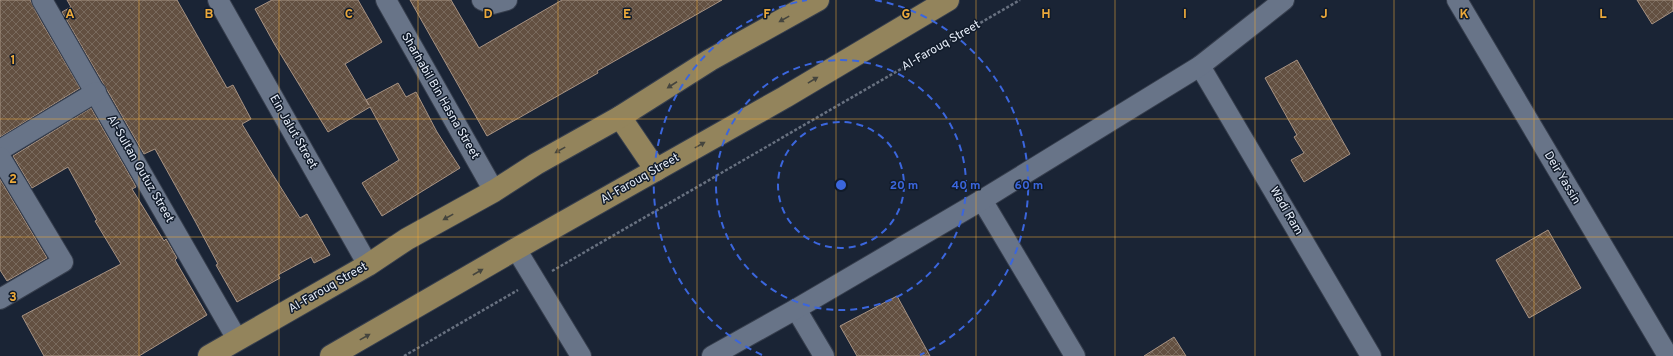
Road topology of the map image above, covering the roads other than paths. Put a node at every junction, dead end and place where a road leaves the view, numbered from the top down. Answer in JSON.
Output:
{"nodes":[{"id":1,"x":42,"y":0,"type":"edge"},
{"id":2,"x":218,"y":0,"type":"edge"},
{"id":3,"x":386,"y":0,"type":"edge"},
{"id":4,"x":482,"y":0,"type":"edge"},
{"id":5,"x":507,"y":0,"type":"edge"},
{"id":6,"x":818,"y":0,"type":"edge"},
{"id":7,"x":948,"y":0,"type":"edge"},
{"id":8,"x":1284,"y":0,"type":"edge"},
{"id":9,"x":1457,"y":0,"type":"edge"},
{"id":10,"x":1200,"y":66,"type":"junction"},
{"id":11,"x":96,"y":92,"type":"junction"},
{"id":12,"x":620,"y":116,"type":"junction"},
{"id":13,"x":0,"y":150,"type":"edge"},
{"id":14,"x":0,"y":157,"type":"edge"},
{"id":15,"x":656,"y":170,"type":"junction"},
{"id":16,"x":494,"y":191,"type":"junction"},
{"id":17,"x":982,"y":200,"type":"junction"},
{"id":18,"x":516,"y":249,"type":"junction"},
{"id":19,"x":368,"y":264,"type":"junction"},
{"id":20,"x":0,"y":299,"type":"edge"},
{"id":21,"x":796,"y":309,"type":"junction"},
{"id":22,"x":237,"y":339,"type":"junction"},
{"id":23,"x":209,"y":356,"type":"edge"},
{"id":24,"x":331,"y":356,"type":"edge"},
{"id":25,"x":581,"y":356,"type":"edge"},
{"id":26,"x":712,"y":356,"type":"edge"},
{"id":27,"x":824,"y":356,"type":"edge"},
{"id":28,"x":1075,"y":356,"type":"edge"},
{"id":29,"x":1371,"y":356,"type":"edge"},
{"id":30,"x":1668,"y":356,"type":"edge"}],
"edges":[{"from":1,"to":11,"type":"street","name":"Al-Sultan Qutuz Street"},
{"from":2,"to":19,"type":"street","name":"Ein Jalut Street"},
{"from":3,"to":16,"type":"street","name":"Sharhabil Bin Hasna Street"},
{"from":4,"to":5,"type":"street"},
{"from":6,"to":12,"type":"main road","name":"Al-Farouq Street","one_way":true},
{"from":15,"to":7,"type":"main road","name":"Al-Farouq Street","one_way":true},
{"from":8,"to":10,"type":"street"},
{"from":9,"to":30,"type":"street","name":"Deir Yassin"},
{"from":10,"to":17,"type":"street"},
{"from":10,"to":29,"type":"street","name":"Wadi Ram"},
{"from":11,"to":13,"type":"street"},
{"from":11,"to":22,"type":"street","name":"Al-Sultan Qutuz Street"},
{"from":12,"to":15,"type":"main road"},
{"from":12,"to":16,"type":"main road","name":"Al-Farouq Street","one_way":true},
{"from":14,"to":20,"type":"street"},
{"from":15,"to":18,"type":"main road","name":"Al-Farouq Street"},
{"from":16,"to":19,"type":"main road","name":"Al-Farouq Street","one_way":true},
{"from":17,"to":21,"type":"street"},
{"from":17,"to":28,"type":"street"},
{"from":24,"to":18,"type":"main road","name":"Al-Farouq Street","one_way":true},
{"from":18,"to":25,"type":"street"},
{"from":19,"to":22,"type":"main road","name":"Al-Farouq Street"},
{"from":21,"to":26,"type":"street"},
{"from":21,"to":27,"type":"street"},
{"from":22,"to":23,"type":"main road","name":"Al-Farouq Street"}]}
